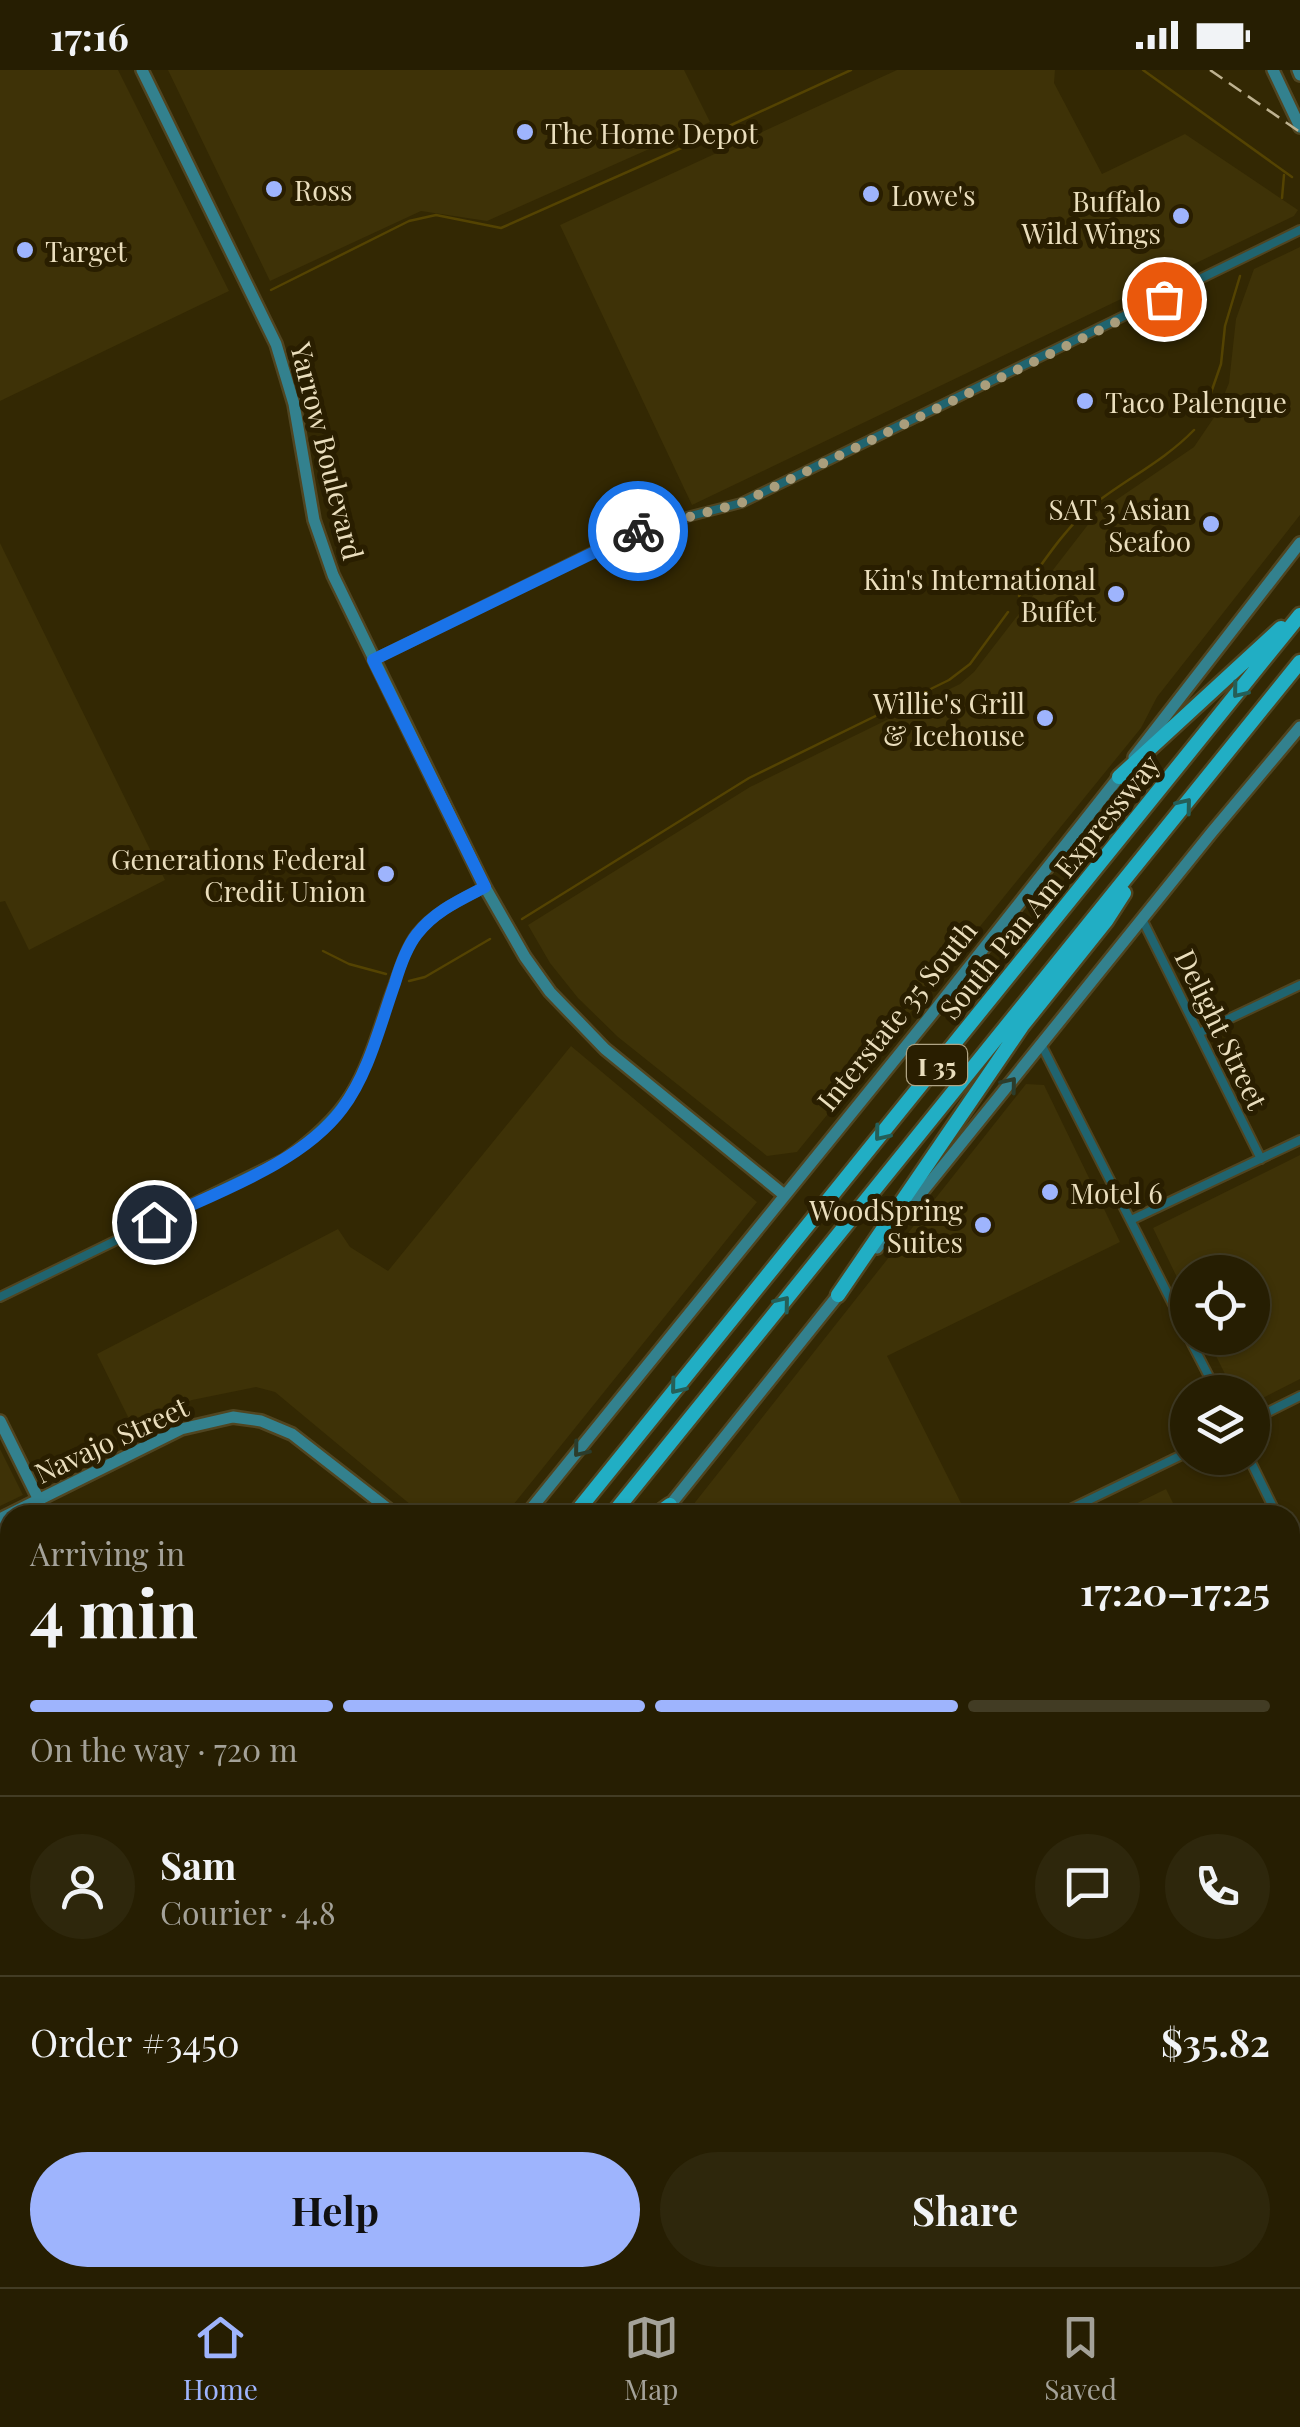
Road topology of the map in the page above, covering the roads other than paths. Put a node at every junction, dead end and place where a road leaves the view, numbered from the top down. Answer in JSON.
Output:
{"nodes":[{"id":1,"x":142,"y":70,"type":"edge"},
{"id":2,"x":1274,"y":70,"type":"edge"},
{"id":3,"x":1300,"y":127,"type":"edge"},
{"id":4,"x":1300,"y":230,"type":"edge"},
{"id":5,"x":1300,"y":543,"type":"edge"},
{"id":6,"x":1300,"y":613,"type":"edge"},
{"id":7,"x":373,"y":660,"type":"junction"},
{"id":8,"x":1300,"y":662,"type":"edge"},
{"id":9,"x":1300,"y":728,"type":"edge"},
{"id":10,"x":1118,"y":777,"type":"junction"},
{"id":11,"x":1162,"y":834,"type":"junction"},
{"id":12,"x":485,"y":887,"type":"junction"},
{"id":13,"x":1142,"y":919,"type":"junction"},
{"id":14,"x":1300,"y":985,"type":"edge"},
{"id":15,"x":1198,"y":1033,"type":"junction"},
{"id":16,"x":1041,"y":1044,"type":"junction"},
{"id":17,"x":1300,"y":1140,"type":"edge"},
{"id":18,"x":1262,"y":1159,"type":"junction"},
{"id":19,"x":784,"y":1194,"type":"junction"},
{"id":20,"x":1131,"y":1220,"type":"junction"},
{"id":21,"x":838,"y":1295,"type":"junction"},
{"id":22,"x":0,"y":1297,"type":"edge"},
{"id":23,"x":1170,"y":1299,"type":"edge"},
{"id":24,"x":1300,"y":1396,"type":"edge"},
{"id":25,"x":1270,"y":1411,"type":"edge"},
{"id":26,"x":0,"y":1421,"type":"edge"},
{"id":27,"x":1170,"y":1461,"type":"edge"},
{"id":28,"x":1258,"y":1475,"type":"edge"},
{"id":29,"x":38,"y":1500,"type":"junction"},
{"id":30,"x":28,"y":1505,"type":"edge"},
{"id":31,"x":384,"y":1505,"type":"edge"},
{"id":32,"x":534,"y":1505,"type":"edge"},
{"id":33,"x":582,"y":1505,"type":"edge"},
{"id":34,"x":620,"y":1505,"type":"edge"},
{"id":35,"x":669,"y":1505,"type":"edge"},
{"id":36,"x":1079,"y":1505,"type":"edge"},
{"id":37,"x":1273,"y":1505,"type":"edge"}],
"edges":[{"from":1,"to":7,"type":"main road","name":"Yarrow Boulevard"},
{"from":2,"to":3,"type":"main road"},
{"from":4,"to":7,"type":"street"},
{"from":5,"to":10,"type":"main road","name":"Interstate 35 South"},
{"from":6,"to":10,"type":"highway"},
{"from":6,"to":33,"type":"highway","name":"South Pan Am Expressway","number":"I 35","one_way":true},
{"from":7,"to":12,"type":"main road","name":"Yarrow Boulevard"},
{"from":11,"to":8,"type":"highway","name":"South Pan Am Expressway","number":"I 35","one_way":true},
{"from":9,"to":13,"type":"main road"},
{"from":10,"to":19,"type":"main road","name":"Interstate 35 South"},
{"from":11,"to":21,"type":"highway"},
{"from":34,"to":11,"type":"highway","name":"South Pan Am Expressway","number":"I 35","one_way":true},
{"from":12,"to":19,"type":"main road","name":"Yarrow Boulevard"},
{"from":12,"to":22,"type":"street"},
{"from":13,"to":15,"type":"street","name":"Delight Street"},
{"from":13,"to":16,"type":"main road"},
{"from":14,"to":15,"type":"street"},
{"from":15,"to":18,"type":"street","name":"Delight Street"},
{"from":16,"to":20,"type":"street"},
{"from":21,"to":16,"type":"main road","one_way":true},
{"from":17,"to":18,"type":"street"},
{"from":18,"to":20,"type":"street"},
{"from":19,"to":32,"type":"main road","name":"Interstate 35 South","one_way":true},
{"from":20,"to":23,"type":"street"},
{"from":21,"to":35,"type":"main road"},
{"from":24,"to":25,"type":"street"},
{"from":26,"to":29,"type":"main road"},
{"from":27,"to":36,"type":"street"},
{"from":28,"to":37,"type":"street"},
{"from":29,"to":30,"type":"main road","name":"Navajo Street"},
{"from":29,"to":31,"type":"main road","name":"Navajo Street"}]}
